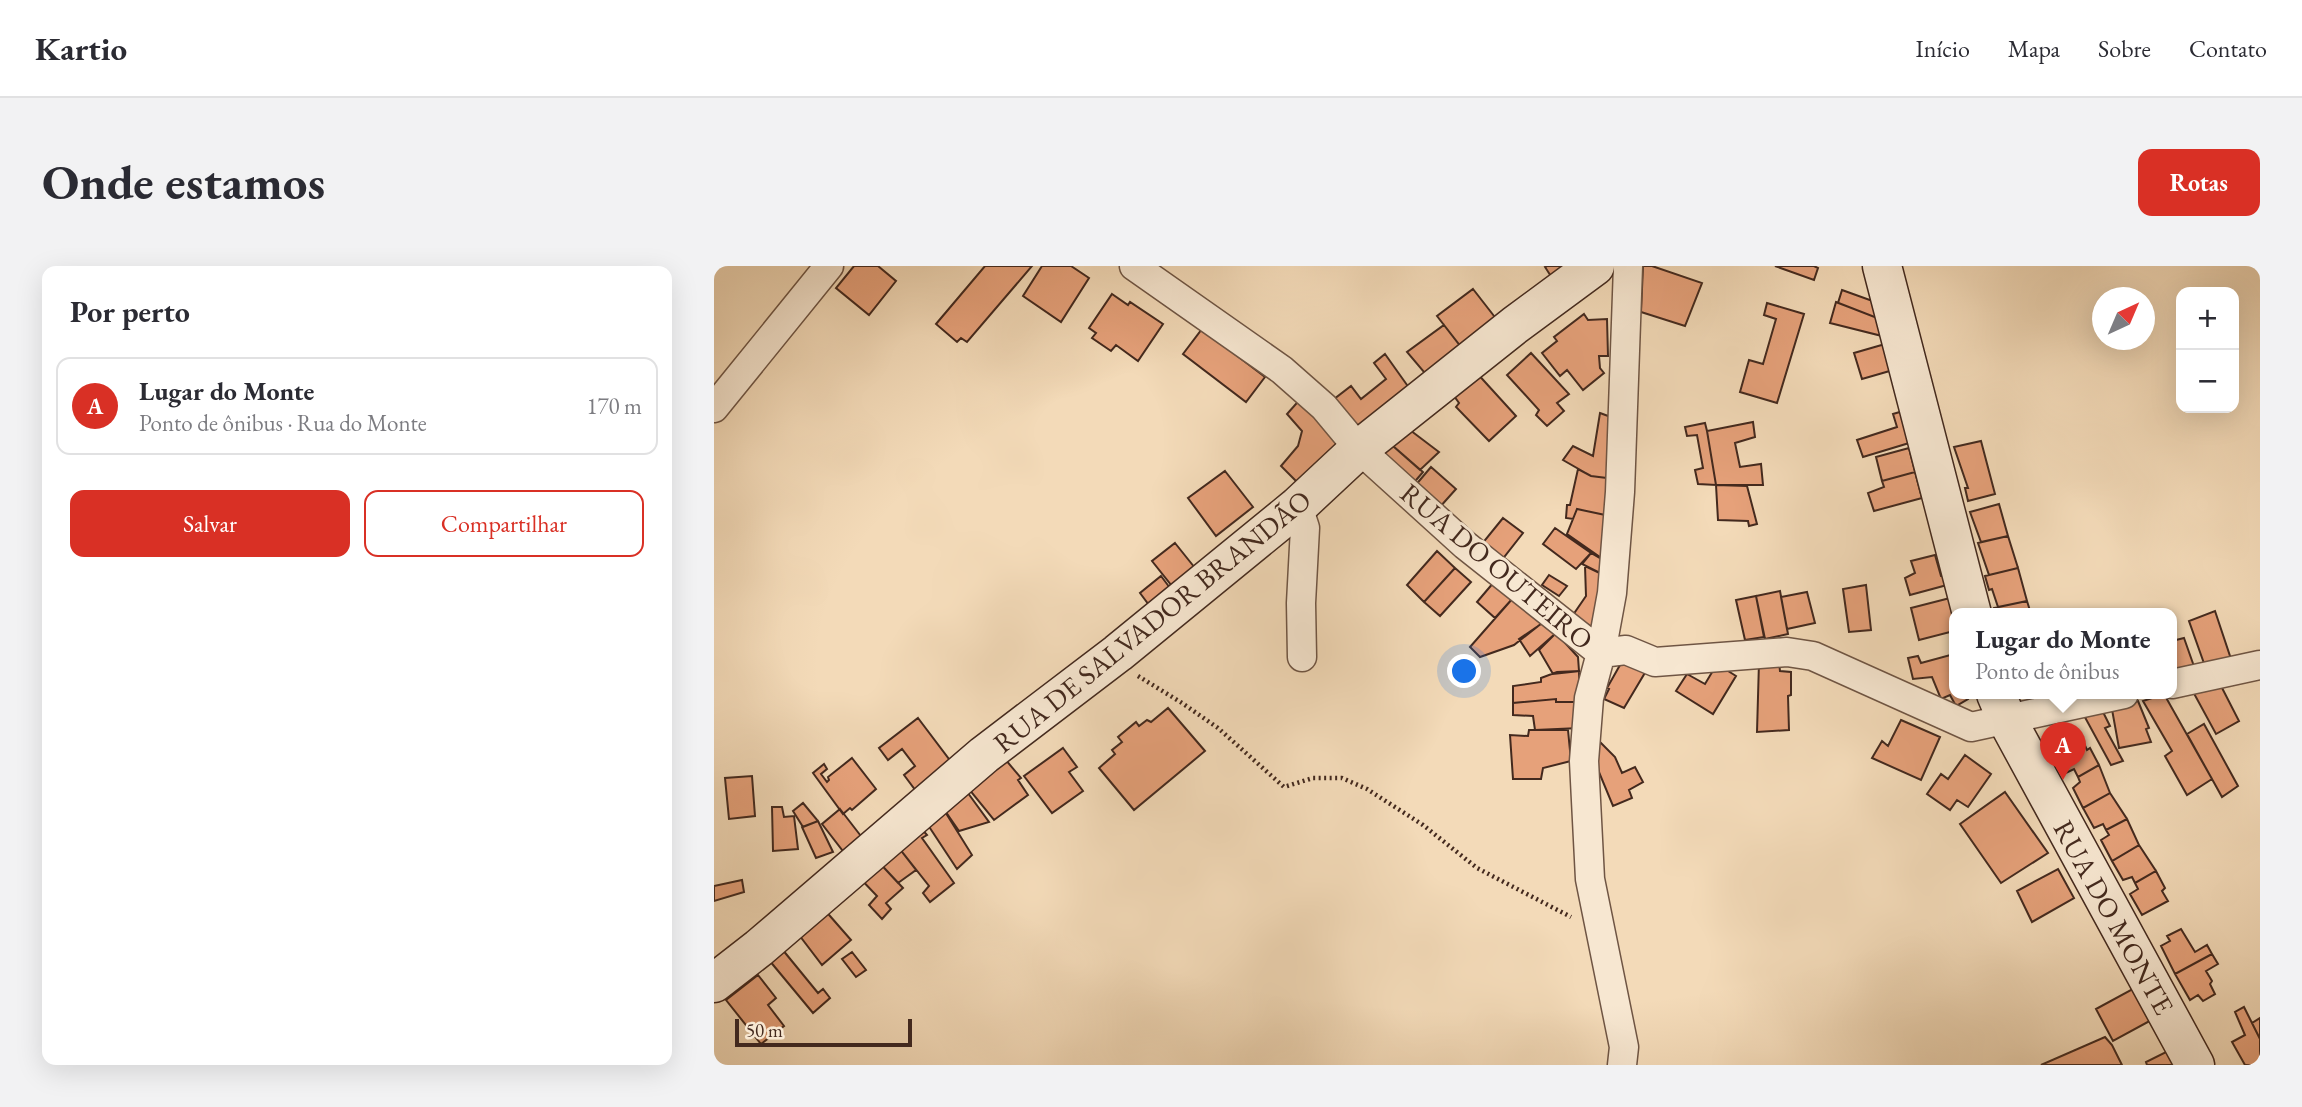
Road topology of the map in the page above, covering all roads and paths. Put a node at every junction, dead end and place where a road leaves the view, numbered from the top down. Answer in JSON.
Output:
{"nodes":[{"id":1,"x":829,"y":266,"type":"edge"},
{"id":2,"x":1134,"y":266,"type":"edge"},
{"id":3,"x":1595,"y":266,"type":"edge"},
{"id":4,"x":1628,"y":266,"type":"edge"},
{"id":5,"x":1882,"y":266,"type":"edge"},
{"id":6,"x":714,"y":408,"type":"edge"},
{"id":7,"x":1359,"y":449,"type":"junction"},
{"id":8,"x":1298,"y":506,"type":"junction"},
{"id":9,"x":1970,"y":608,"type":"edge"},
{"id":10,"x":1118,"y":653,"type":"junction"},
{"id":11,"x":1601,"y":653,"type":"junction"},
{"id":12,"x":1303,"y":657,"type":"dead end"},
{"id":13,"x":2260,"y":665,"type":"edge"},
{"id":14,"x":2177,"y":683,"type":"edge"},
{"id":15,"x":2077,"y":699,"type":"edge"},
{"id":16,"x":2001,"y":707,"type":"edge"},
{"id":17,"x":1601,"y":926,"type":"junction"},
{"id":18,"x":714,"y":983,"type":"edge"},
{"id":19,"x":1622,"y":1065,"type":"edge"},
{"id":20,"x":2195,"y":1065,"type":"edge"}],
"edges":[{"from":1,"to":6,"type":"street"},
{"from":2,"to":7,"type":"street","name":"RUA DO OUTEIRO"},
{"from":3,"to":7,"type":"main road","name":"RUA DE SALVADOR BRANDÃO"},
{"from":4,"to":11,"type":"street"},
{"from":5,"to":9,"type":"main road"},
{"from":7,"to":8,"type":"main road","name":"RUA DE SALVADOR BRANDÃO"},
{"from":7,"to":11,"type":"street","name":"RUA DO OUTEIRO"},
{"from":8,"to":10,"type":"main road","name":"RUA DE SALVADOR BRANDÃO"},
{"from":8,"to":12,"type":"street"},
{"from":10,"to":17,"type":"path"},
{"from":10,"to":18,"type":"main road","name":"RUA DE SALVADOR BRANDÃO"},
{"from":11,"to":16,"type":"street","name":"RUA DO OUTEIRO"},
{"from":11,"to":17,"type":"street"},
{"from":13,"to":14,"type":"street"},
{"from":15,"to":16,"type":"street","name":"RUA DO OUTEIRO"},
{"from":16,"to":20,"type":"main road","name":"RUA DO MONTE"},
{"from":17,"to":19,"type":"street"}]}
